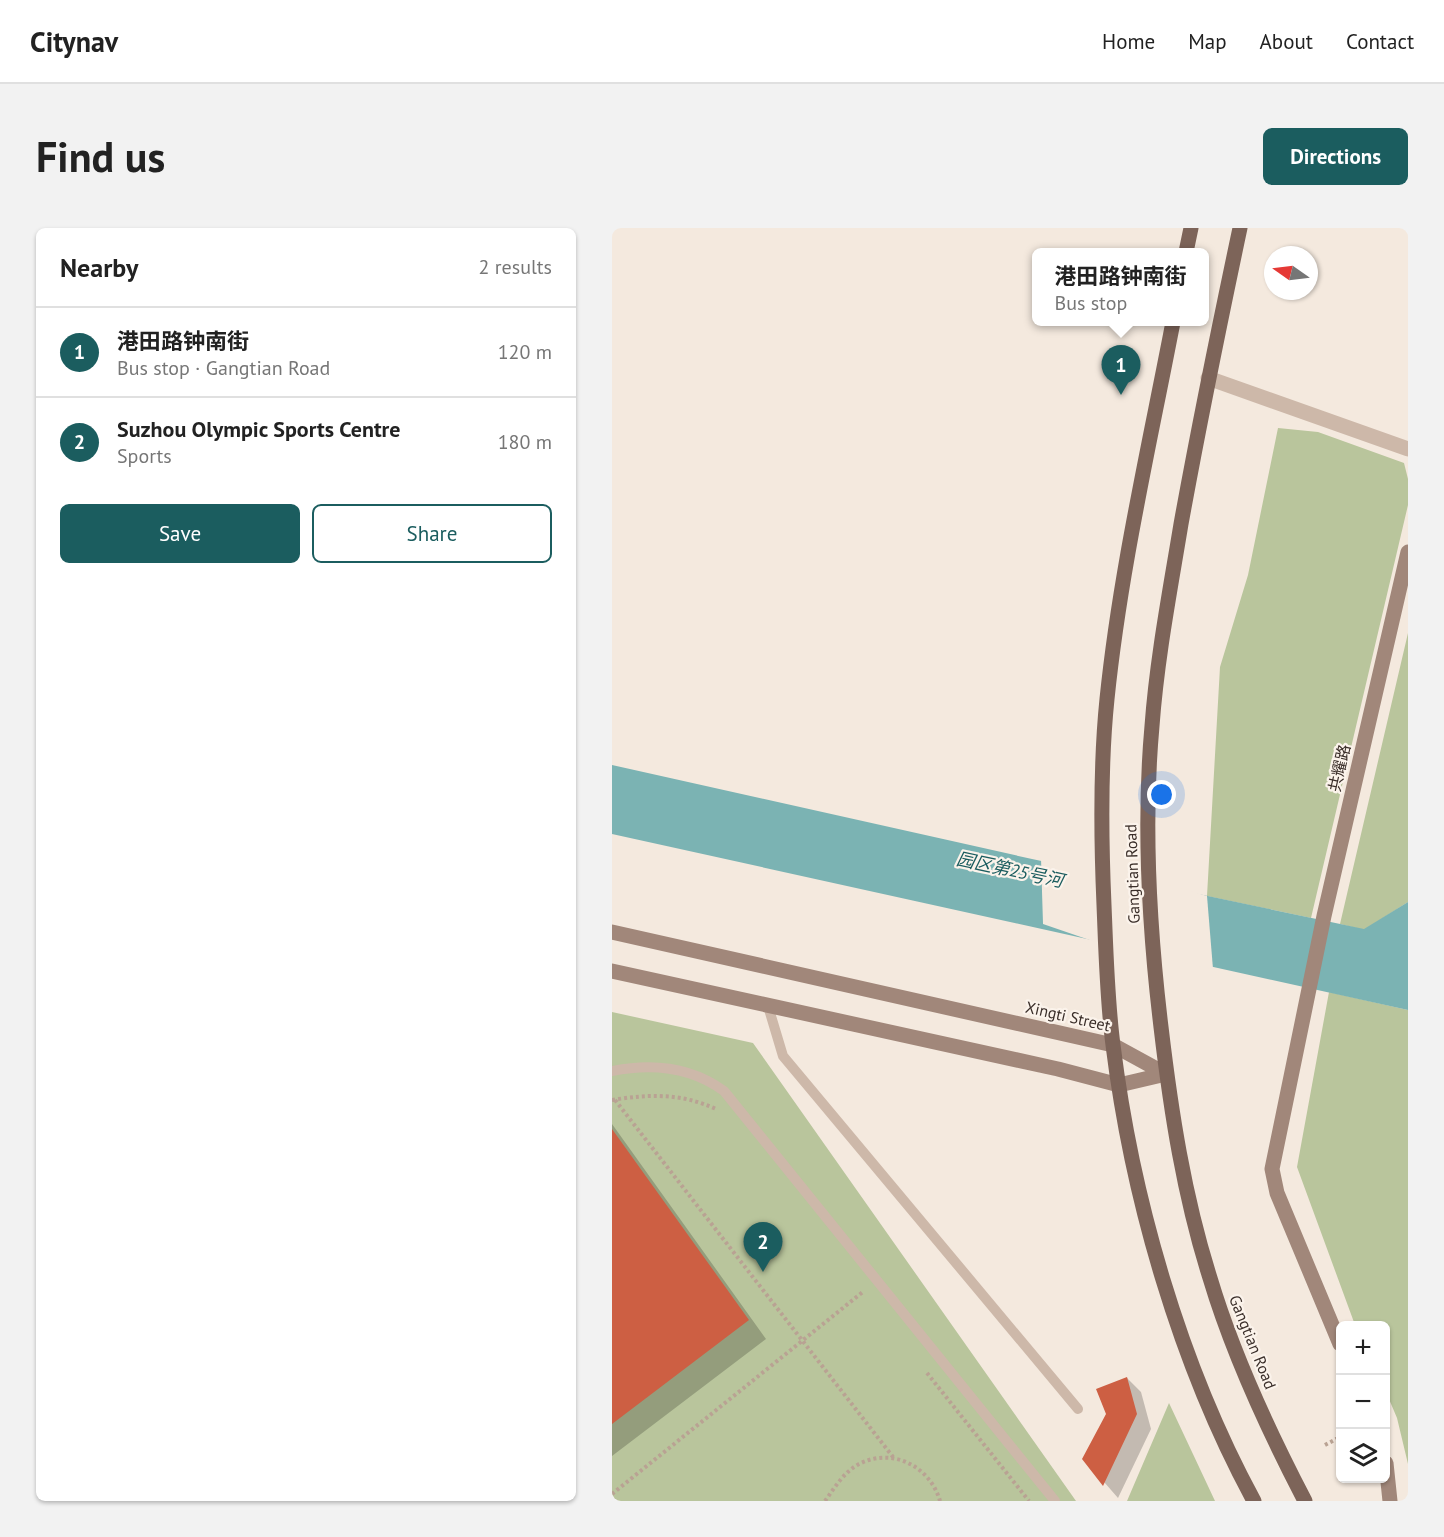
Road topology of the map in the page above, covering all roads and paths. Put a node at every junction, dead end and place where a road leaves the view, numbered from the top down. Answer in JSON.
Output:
{"nodes":[{"id":1,"x":1191,"y":228,"type":"edge"},
{"id":2,"x":1240,"y":228,"type":"edge"},
{"id":3,"x":1187,"y":248,"type":"edge"},
{"id":4,"x":1172,"y":326,"type":"edge"},
{"id":5,"x":1208,"y":378,"type":"junction"},
{"id":6,"x":1408,"y":449,"type":"edge"},
{"id":7,"x":1408,"y":552,"type":"edge"},
{"id":8,"x":612,"y":932,"type":"edge"},
{"id":9,"x":612,"y":971,"type":"edge"},
{"id":10,"x":768,"y":1006,"type":"junction"},
{"id":11,"x":1113,"y":1045,"type":"junction"},
{"id":12,"x":612,"y":1071,"type":"edge"},
{"id":13,"x":1166,"y":1074,"type":"junction"},
{"id":14,"x":1119,"y":1084,"type":"junction"},
{"id":15,"x":614,"y":1100,"type":"edge"},
{"id":16,"x":721,"y":1116,"type":"dead end"},
{"id":17,"x":877,"y":1281,"type":"junction"},
{"id":18,"x":856,"y":1283,"type":"dead end"},
{"id":19,"x":863,"y":1292,"type":"junction"},
{"id":20,"x":1336,"y":1332,"type":"edge"},
{"id":21,"x":802,"y":1341,"type":"junction"},
{"id":22,"x":921,"y":1365,"type":"dead end"},
{"id":23,"x":1078,"y":1409,"type":"dead end"},
{"id":24,"x":1336,"y":1440,"type":"edge"},
{"id":25,"x":1325,"y":1445,"type":"dead end"},
{"id":26,"x":893,"y":1457,"type":"junction"},
{"id":27,"x":1388,"y":1483,"type":"edge"},
{"id":28,"x":612,"y":1494,"type":"edge"},
{"id":29,"x":825,"y":1501,"type":"edge"},
{"id":30,"x":940,"y":1501,"type":"edge"},
{"id":31,"x":1029,"y":1501,"type":"edge"},
{"id":32,"x":1055,"y":1501,"type":"edge"},
{"id":33,"x":1254,"y":1501,"type":"edge"},
{"id":34,"x":1305,"y":1501,"type":"edge"},
{"id":35,"x":1390,"y":1501,"type":"edge"}],
"edges":[{"from":1,"to":3,"type":"main road"},
{"from":2,"to":5,"type":"main road","name":"Gangtian Road"},
{"from":4,"to":11,"type":"main road","name":"Gangtian Road"},
{"from":5,"to":6,"type":"street"},
{"from":5,"to":13,"type":"main road","name":"Gangtian Road"},
{"from":7,"to":20,"type":"street","name":"共耀路"},
{"from":8,"to":11,"type":"street","name":"Xingti Street"},
{"from":9,"to":10,"type":"street"},
{"from":10,"to":14,"type":"street"},
{"from":10,"to":23,"type":"lane"},
{"from":11,"to":13,"type":"street","name":"Xingti Street"},
{"from":11,"to":14,"type":"main road","name":"Gangtian Road"},
{"from":12,"to":17,"type":"lane"},
{"from":13,"to":14,"type":"street"},
{"from":13,"to":34,"type":"main road","name":"Gangtian Road"},
{"from":14,"to":33,"type":"main road","name":"Gangtian Road"},
{"from":15,"to":16,"type":"path"},
{"from":15,"to":21,"type":"path"},
{"from":17,"to":19,"type":"path"},
{"from":17,"to":32,"type":"lane"},
{"from":18,"to":19,"type":"path"},
{"from":19,"to":21,"type":"path"},
{"from":21,"to":26,"type":"path"},
{"from":21,"to":28,"type":"path"},
{"from":22,"to":31,"type":"path"},
{"from":24,"to":25,"type":"path"},
{"from":26,"to":29,"type":"path"},
{"from":26,"to":30,"type":"path"},
{"from":27,"to":35,"type":"street"}]}
